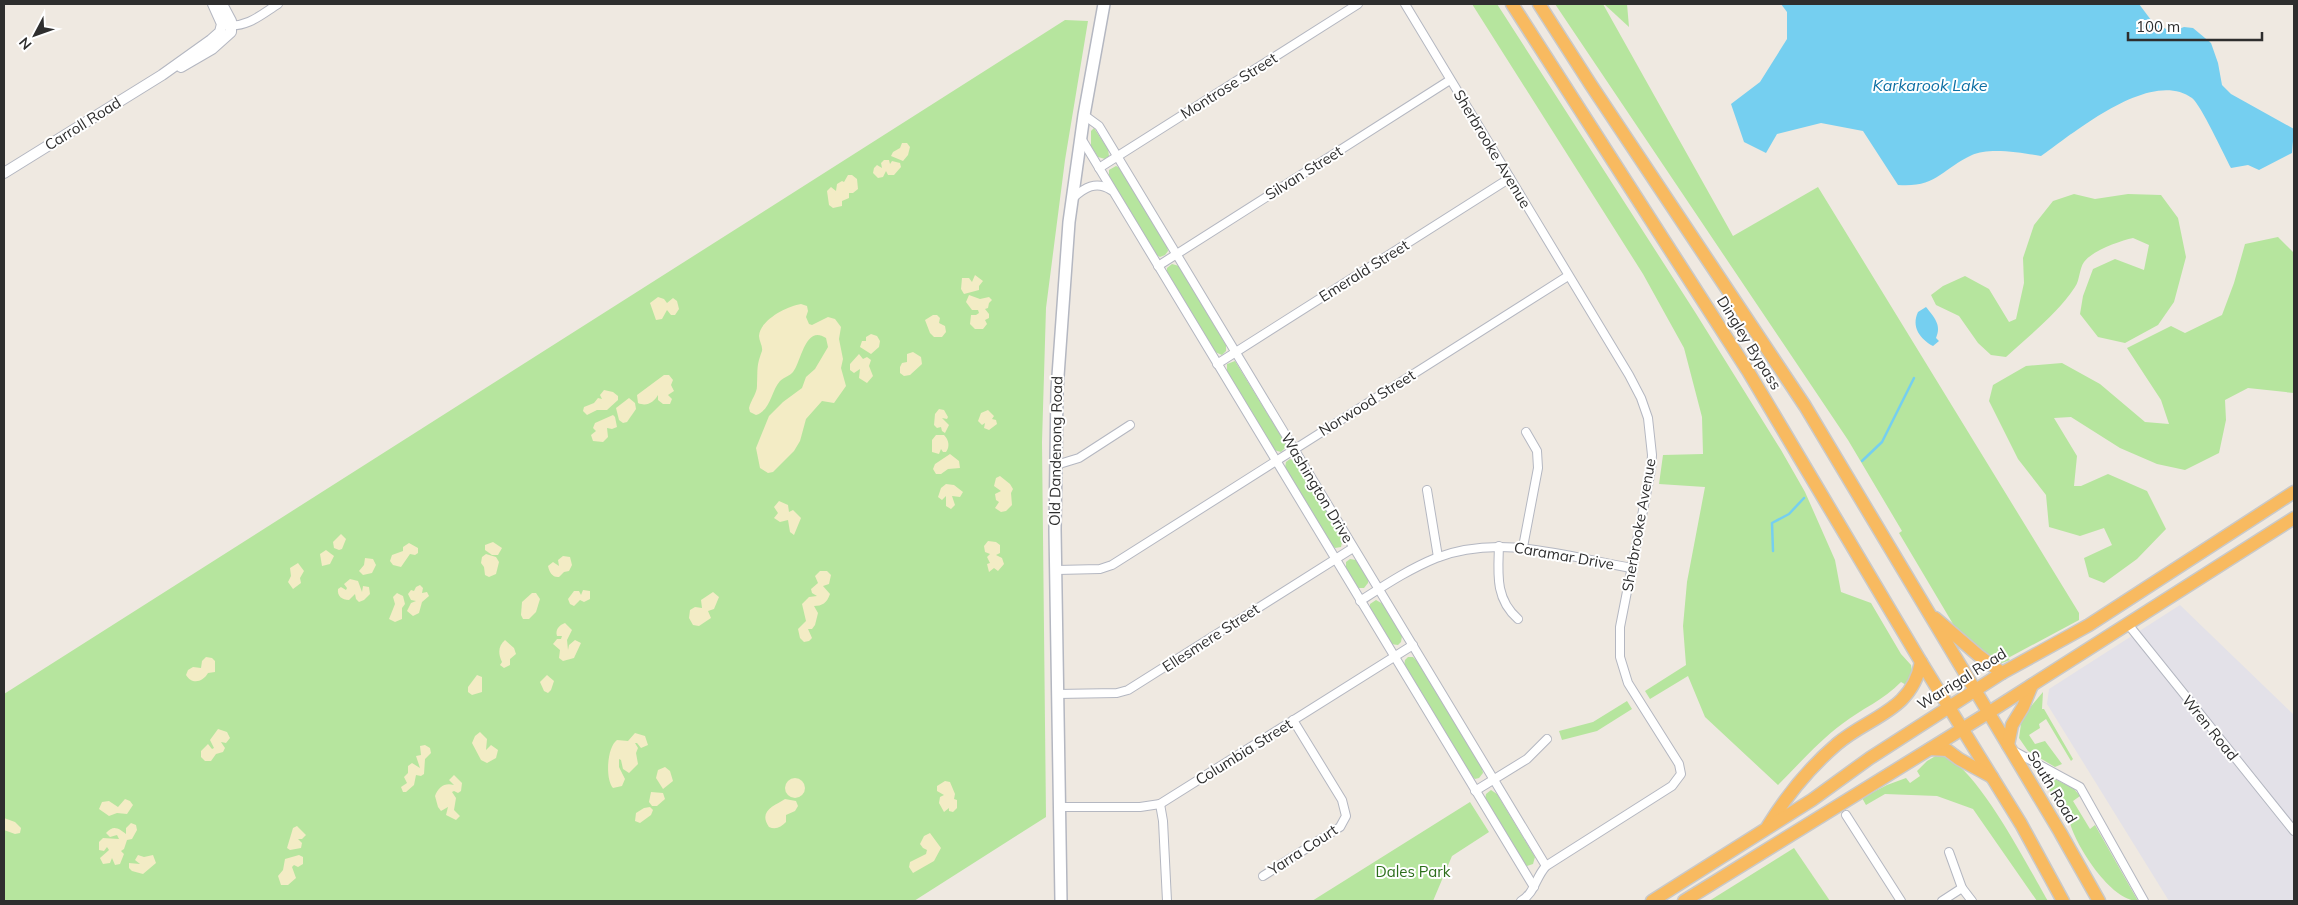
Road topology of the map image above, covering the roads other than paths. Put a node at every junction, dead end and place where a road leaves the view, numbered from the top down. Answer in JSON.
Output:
{"nodes":[{"id":1,"x":213,"y":4,"type":"edge"},
{"id":2,"x":222,"y":4,"type":"edge"},
{"id":3,"x":278,"y":4,"type":"edge"},
{"id":4,"x":1105,"y":4,"type":"edge"},
{"id":5,"x":1358,"y":4,"type":"edge"},
{"id":6,"x":1405,"y":4,"type":"edge"},
{"id":7,"x":1512,"y":4,"type":"edge"},
{"id":8,"x":1539,"y":4,"type":"edge"},
{"id":9,"x":228,"y":25,"type":"junction"},
{"id":10,"x":1450,"y":80,"type":"junction"},
{"id":11,"x":1084,"y":114,"type":"junction"},
{"id":12,"x":1081,"y":138,"type":"junction"},
{"id":13,"x":1118,"y":157,"type":"junction"},
{"id":14,"x":1099,"y":168,"type":"junction"},
{"id":15,"x":4,"y":173,"type":"edge"},
{"id":16,"x":1510,"y":178,"type":"junction"},
{"id":17,"x":1114,"y":193,"type":"junction"},
{"id":18,"x":1072,"y":198,"type":"junction"},
{"id":19,"x":1176,"y":255,"type":"junction"},
{"id":20,"x":1158,"y":266,"type":"junction"},
{"id":21,"x":1568,"y":276,"type":"junction"},
{"id":22,"x":1236,"y":352,"type":"junction"},
{"id":23,"x":1217,"y":364,"type":"junction"},
{"id":24,"x":1130,"y":426,"type":"dead end"},
{"id":25,"x":1526,"y":432,"type":"dead end"},
{"id":26,"x":1294,"y":450,"type":"junction"},
{"id":27,"x":1276,"y":462,"type":"junction"},
{"id":28,"x":1056,"y":465,"type":"junction"},
{"id":29,"x":1427,"y":490,"type":"dead end"},
{"id":30,"x":2294,"y":492,"type":"edge"},
{"id":31,"x":2294,"y":518,"type":"edge"},
{"id":32,"x":1500,"y":546,"type":"junction"},
{"id":33,"x":1523,"y":547,"type":"junction"},
{"id":34,"x":1353,"y":548,"type":"junction"},
{"id":35,"x":1438,"y":557,"type":"junction"},
{"id":36,"x":1335,"y":559,"type":"junction"},
{"id":37,"x":1632,"y":568,"type":"junction"},
{"id":38,"x":1057,"y":570,"type":"junction"},
{"id":39,"x":1379,"y":589,"type":"junction"},
{"id":40,"x":1360,"y":601,"type":"junction"},
{"id":41,"x":1929,"y":614,"type":"junction"},
{"id":42,"x":1518,"y":619,"type":"dead end"},
{"id":43,"x":2127,"y":623,"type":"junction"},
{"id":44,"x":1413,"y":645,"type":"junction"},
{"id":45,"x":1394,"y":657,"type":"junction"},
{"id":46,"x":1921,"y":662,"type":"junction"},
{"id":47,"x":2002,"y":672,"type":"junction"},
{"id":48,"x":2032,"y":685,"type":"junction"},
{"id":49,"x":1975,"y":690,"type":"junction"},
{"id":50,"x":1058,"y":694,"type":"junction"},
{"id":51,"x":1948,"y":707,"type":"junction"},
{"id":52,"x":1988,"y":712,"type":"junction"},
{"id":53,"x":1293,"y":720,"type":"junction"},
{"id":54,"x":1962,"y":729,"type":"junction"},
{"id":55,"x":1547,"y":739,"type":"dead end"},
{"id":56,"x":2009,"y":747,"type":"junction"},
{"id":57,"x":1930,"y":749,"type":"junction"},
{"id":58,"x":1992,"y":776,"type":"junction"},
{"id":59,"x":1494,"y":780,"type":"junction"},
{"id":60,"x":1475,"y":791,"type":"junction"},
{"id":61,"x":1160,"y":804,"type":"junction"},
{"id":62,"x":1059,"y":807,"type":"junction"},
{"id":63,"x":1846,"y":816,"type":"dead end"},
{"id":64,"x":1766,"y":830,"type":"junction"},
{"id":65,"x":2294,"y":831,"type":"edge"},
{"id":66,"x":1949,"y":852,"type":"dead end"},
{"id":67,"x":1544,"y":868,"type":"junction"},
{"id":68,"x":1263,"y":876,"type":"dead end"},
{"id":69,"x":1534,"y":887,"type":"junction"},
{"id":70,"x":1962,"y":888,"type":"junction"},
{"id":71,"x":1061,"y":901,"type":"edge"},
{"id":72,"x":1167,"y":901,"type":"edge"},
{"id":73,"x":1521,"y":901,"type":"edge"},
{"id":74,"x":1652,"y":901,"type":"edge"},
{"id":75,"x":1684,"y":901,"type":"edge"},
{"id":76,"x":1901,"y":901,"type":"edge"},
{"id":77,"x":1942,"y":901,"type":"edge"},
{"id":78,"x":1972,"y":901,"type":"edge"},
{"id":79,"x":2064,"y":901,"type":"edge"},
{"id":80,"x":2099,"y":901,"type":"edge"},
{"id":81,"x":2144,"y":901,"type":"edge"}],
"edges":[{"from":1,"to":9,"type":"street"},
{"from":2,"to":9,"type":"street"},
{"from":3,"to":9,"type":"street"},
{"from":4,"to":11,"type":"main road","name":"Old Dandenong Road"},
{"from":5,"to":13,"type":"street","name":"Montrose Street"},
{"from":6,"to":10,"type":"street","name":"Sherbrooke Avenue"},
{"from":7,"to":46,"type":"highway","name":"Dingley Bypass"},
{"from":8,"to":41,"type":"highway","name":"Dingley Bypass"},
{"from":9,"to":15,"type":"street","name":"Carroll Road"},
{"from":10,"to":16,"type":"street","name":"Sherbrooke Avenue"},
{"from":10,"to":19,"type":"street","name":"Silvan Street"},
{"from":11,"to":12,"type":"main road","name":"Old Dandenong Road"},
{"from":11,"to":13,"type":"street","name":"Washington Drive"},
{"from":12,"to":14,"type":"street","name":"Washington Drive"},
{"from":12,"to":18,"type":"main road","name":"Old Dandenong Road"},
{"from":13,"to":14,"type":"street","name":"Montrose Street"},
{"from":13,"to":19,"type":"street","name":"Washington Drive"},
{"from":14,"to":17,"type":"street","name":"Washington Drive"},
{"from":16,"to":21,"type":"street","name":"Sherbrooke Avenue"},
{"from":16,"to":22,"type":"street","name":"Emerald Street"},
{"from":17,"to":18,"type":"street"},
{"from":17,"to":20,"type":"street","name":"Washington Drive"},
{"from":18,"to":28,"type":"main road","name":"Old Dandenong Road"},
{"from":19,"to":20,"type":"street","name":"Silvan Street"},
{"from":19,"to":22,"type":"street","name":"Washington Drive"},
{"from":20,"to":23,"type":"street","name":"Washington Drive"},
{"from":21,"to":26,"type":"street","name":"Norwood Street"},
{"from":21,"to":37,"type":"street","name":"Sherbrooke Avenue"},
{"from":22,"to":23,"type":"street","name":"Emerald Street"},
{"from":22,"to":26,"type":"street","name":"Washington Drive"},
{"from":23,"to":27,"type":"street","name":"Washington Drive"},
{"from":24,"to":28,"type":"street"},
{"from":25,"to":33,"type":"street"},
{"from":26,"to":27,"type":"street","name":"Norwood Street"},
{"from":26,"to":34,"type":"street","name":"Washington Drive"},
{"from":27,"to":36,"type":"street","name":"Washington Drive"},
{"from":27,"to":38,"type":"street","name":"Norwood Street"},
{"from":28,"to":38,"type":"main road","name":"Old Dandenong Road"},
{"from":29,"to":35,"type":"street"},
{"from":30,"to":47,"type":"highway","name":"Warrigal Road"},
{"from":31,"to":43,"type":"highway"},
{"from":32,"to":33,"type":"street","name":"Caramar Drive"},
{"from":32,"to":35,"type":"street","name":"Caramar Drive"},
{"from":32,"to":42,"type":"street"},
{"from":33,"to":37,"type":"street","name":"Caramar Drive"},
{"from":34,"to":36,"type":"street","name":"Ellesmere Street"},
{"from":34,"to":39,"type":"street","name":"Washington Drive"},
{"from":35,"to":39,"type":"street","name":"Caramar Drive"},
{"from":36,"to":40,"type":"street","name":"Washington Drive"},
{"from":36,"to":50,"type":"street","name":"Ellesmere Street"},
{"from":37,"to":67,"type":"street","name":"Sherbrooke Avenue"},
{"from":38,"to":50,"type":"main road","name":"Old Dandenong Road"},
{"from":39,"to":40,"type":"street","name":"Caramar Drive"},
{"from":39,"to":44,"type":"street","name":"Washington Drive"},
{"from":40,"to":45,"type":"street","name":"Washington Drive"},
{"from":41,"to":47,"type":"highway"},
{"from":41,"to":49,"type":"highway","name":"Dingley Bypass"},
{"from":43,"to":48,"type":"highway"},
{"from":43,"to":65,"type":"street","name":"Wren Road"},
{"from":44,"to":45,"type":"street","name":"Columbia Street"},
{"from":44,"to":59,"type":"street","name":"Washington Drive"},
{"from":45,"to":53,"type":"street","name":"Columbia Street"},
{"from":45,"to":60,"type":"street","name":"Washington Drive"},
{"from":46,"to":51,"type":"highway","name":"Dingley Bypass"},
{"from":46,"to":64,"type":"highway"},
{"from":47,"to":49,"type":"highway","name":"Warrigal Road"},
{"from":48,"to":52,"type":"highway"},
{"from":48,"to":56,"type":"highway"},
{"from":49,"to":51,"type":"highway","name":"Warrigal Road"},
{"from":49,"to":52,"type":"highway","name":"South Road"},
{"from":50,"to":62,"type":"main road","name":"Old Dandenong Road"},
{"from":51,"to":54,"type":"highway"},
{"from":51,"to":64,"type":"highway","name":"Warrigal Road"},
{"from":52,"to":54,"type":"highway"},
{"from":52,"to":56,"type":"highway","name":"South Road"},
{"from":53,"to":61,"type":"street","name":"Columbia Street"},
{"from":53,"to":68,"type":"street","name":"Yarra Court"},
{"from":54,"to":57,"type":"highway"},
{"from":54,"to":58,"type":"highway"},
{"from":55,"to":59,"type":"street"},
{"from":56,"to":80,"type":"highway","name":"South Road"},
{"from":56,"to":81,"type":"street","name":"South Road"},
{"from":57,"to":58,"type":"highway"},
{"from":57,"to":75,"type":"highway"},
{"from":58,"to":79,"type":"highway"},
{"from":59,"to":60,"type":"street"},
{"from":59,"to":67,"type":"street","name":"Washington Drive"},
{"from":60,"to":69,"type":"street","name":"Washington Drive"},
{"from":61,"to":62,"type":"street","name":"Columbia Street"},
{"from":61,"to":72,"type":"street"},
{"from":62,"to":71,"type":"main road","name":"Old Dandenong Road"},
{"from":63,"to":76,"type":"street"},
{"from":64,"to":74,"type":"highway","name":"Warrigal Road"},
{"from":66,"to":70,"type":"street"},
{"from":67,"to":69,"type":"street"},
{"from":69,"to":73,"type":"street"},
{"from":70,"to":77,"type":"street"},
{"from":70,"to":78,"type":"street"}]}
